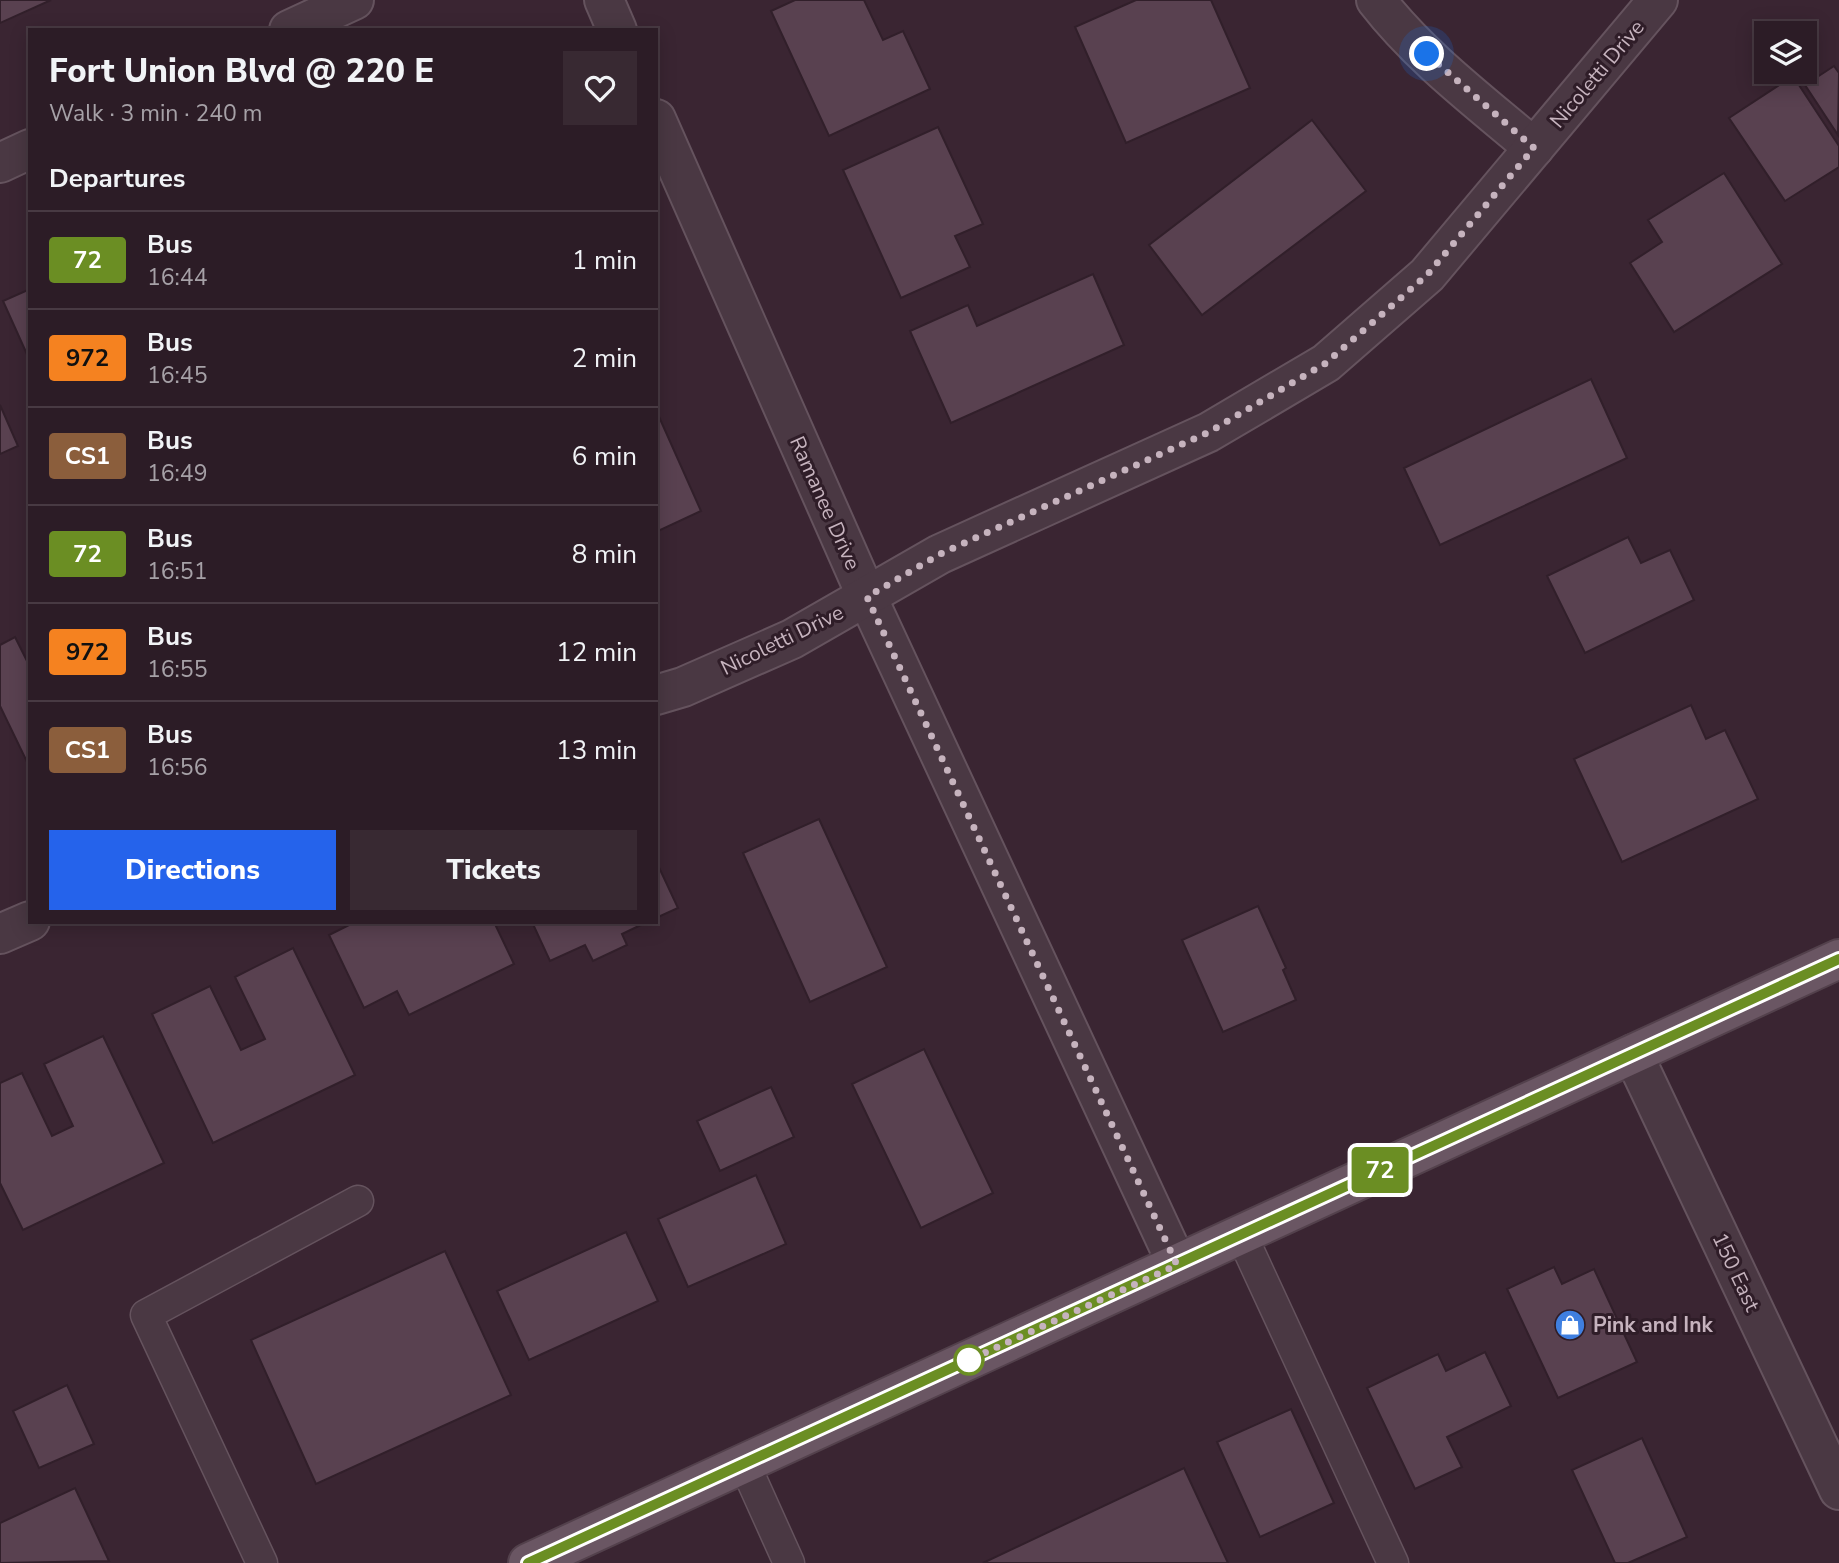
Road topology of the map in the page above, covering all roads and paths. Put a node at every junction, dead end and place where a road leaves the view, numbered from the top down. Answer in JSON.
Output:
{"nodes":[{"id":1,"x":354,"y":0,"type":"edge"},
{"id":2,"x":604,"y":0,"type":"edge"},
{"id":3,"x":1376,"y":0,"type":"edge"},
{"id":4,"x":1658,"y":0,"type":"edge"},
{"id":5,"x":293,"y":28,"type":"edge"},
{"id":6,"x":616,"y":28,"type":"edge"},
{"id":7,"x":658,"y":125,"type":"edge"},
{"id":8,"x":1534,"y":148,"type":"junction"},
{"id":9,"x":28,"y":150,"type":"edge"},
{"id":10,"x":0,"y":163,"type":"edge"},
{"id":11,"x":867,"y":597,"type":"junction"},
{"id":12,"x":658,"y":694,"type":"edge"},
{"id":13,"x":28,"y":922,"type":"edge"},
{"id":14,"x":0,"y":934,"type":"edge"},
{"id":15,"x":1839,"y":959,"type":"edge"},
{"id":16,"x":1633,"y":1054,"type":"junction"},
{"id":17,"x":358,"y":1200,"type":"dead end"},
{"id":18,"x":1241,"y":1234,"type":"junction"},
{"id":19,"x":1177,"y":1265,"type":"junction"},
{"id":20,"x":744,"y":1463,"type":"junction"},
{"id":21,"x":1839,"y":1490,"type":"edge"},
{"id":22,"x":262,"y":1563,"type":"edge"},
{"id":23,"x":528,"y":1563,"type":"edge"},
{"id":24,"x":789,"y":1563,"type":"edge"},
{"id":25,"x":1393,"y":1563,"type":"edge"}],
"edges":[{"from":1,"to":5,"type":"street"},
{"from":2,"to":6,"type":"street"},
{"from":3,"to":8,"type":"street"},
{"from":4,"to":8,"type":"street","name":"Nicoletti Drive"},
{"from":7,"to":11,"type":"street","name":"Ramanee Drive"},
{"from":8,"to":11,"type":"street","name":"Nicoletti Drive"},
{"from":9,"to":10,"type":"street"},
{"from":11,"to":12,"type":"street","name":"Nicoletti Drive"},
{"from":11,"to":19,"type":"street","name":"Ramanee Drive"},
{"from":13,"to":14,"type":"street"},
{"from":15,"to":16,"type":"main road"},
{"from":16,"to":18,"type":"main road"},
{"from":16,"to":21,"type":"street","name":"150 East"},
{"from":17,"to":22,"type":"lane"},
{"from":18,"to":19,"type":"main road"},
{"from":18,"to":25,"type":"lane"},
{"from":19,"to":20,"type":"main road"},
{"from":20,"to":23,"type":"main road"},
{"from":20,"to":24,"type":"lane"}]}
